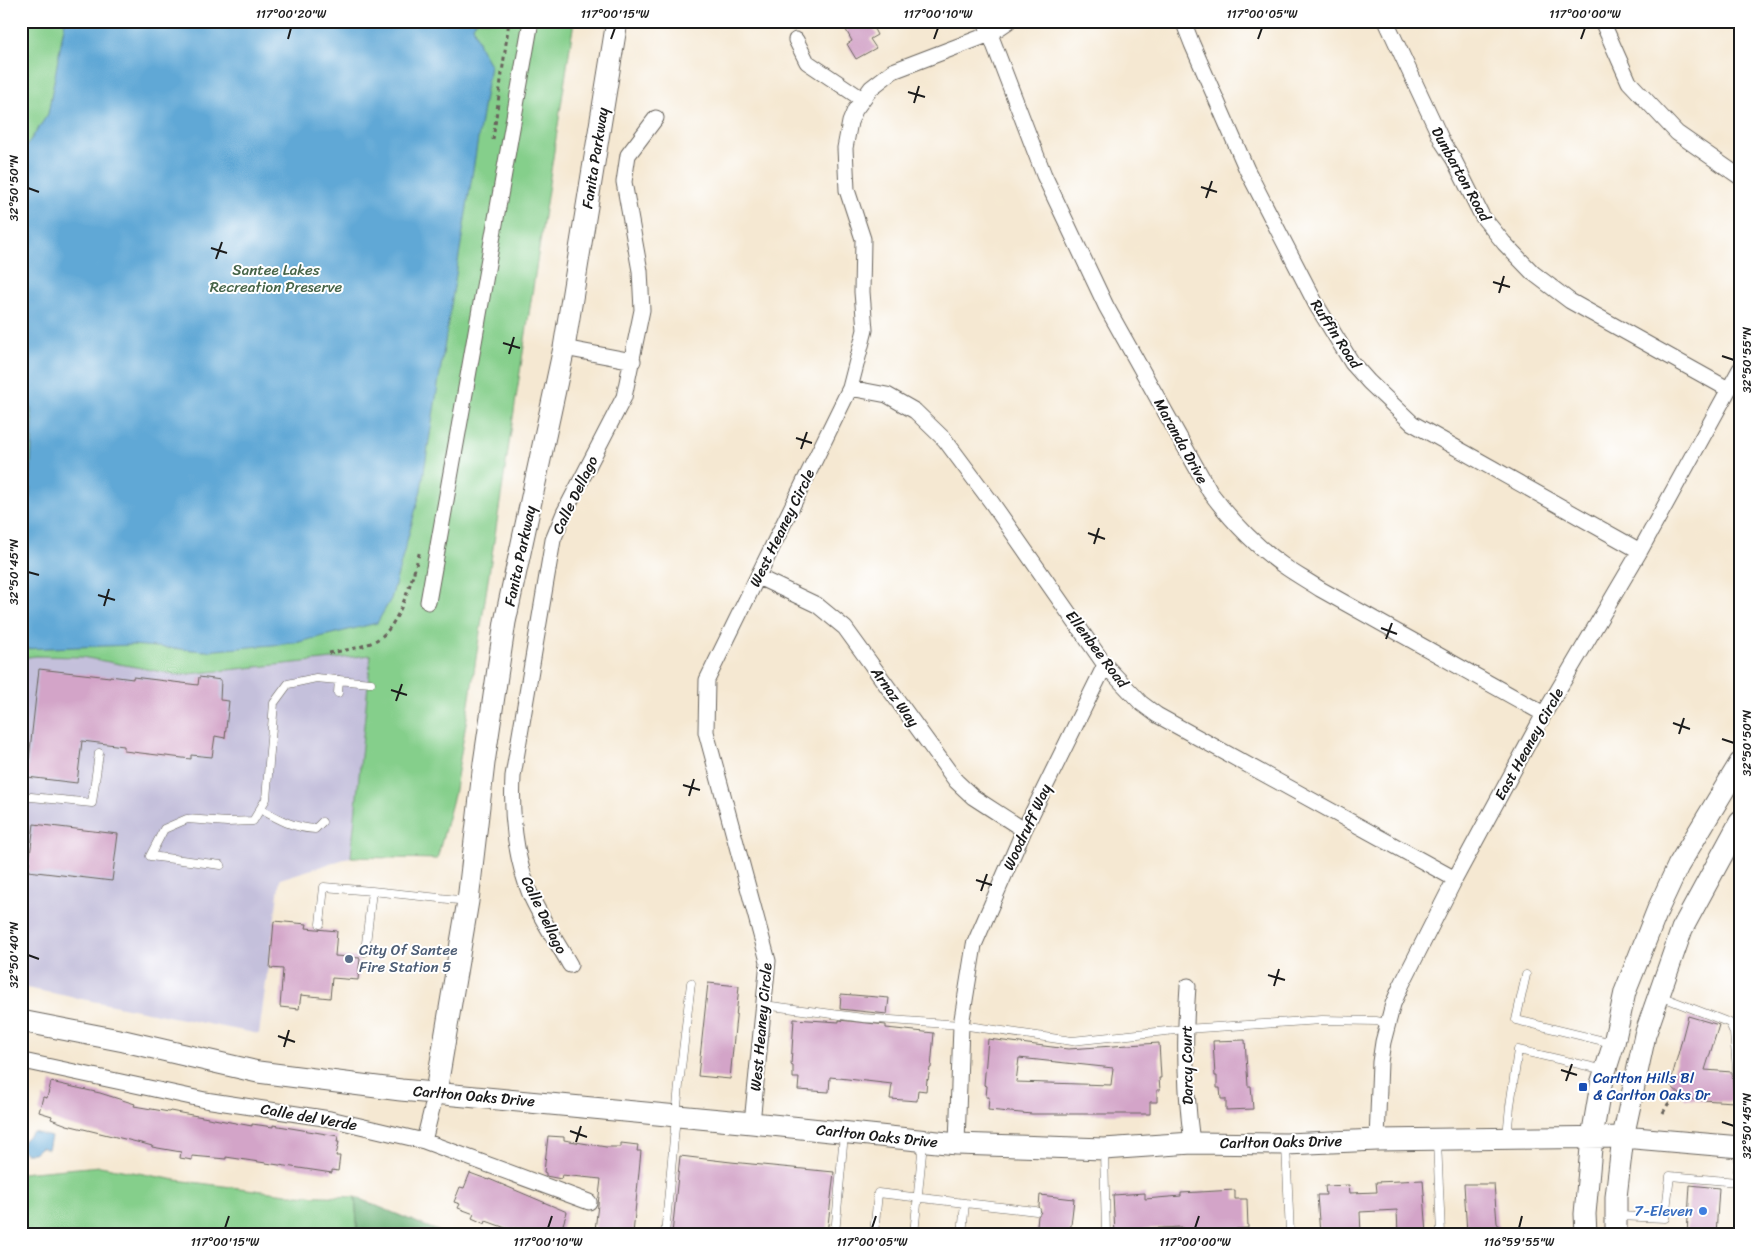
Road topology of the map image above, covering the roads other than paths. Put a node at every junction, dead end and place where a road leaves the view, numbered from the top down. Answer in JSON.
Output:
{"nodes":[{"id":1,"x":531,"y":21,"type":"edge"},
{"id":2,"x":617,"y":21,"type":"edge"},
{"id":3,"x":1009,"y":21,"type":"edge"},
{"id":4,"x":1184,"y":21,"type":"edge"},
{"id":5,"x":1386,"y":21,"type":"edge"},
{"id":6,"x":1602,"y":21,"type":"edge"},
{"id":7,"x":987,"y":28,"type":"edge"},
{"id":8,"x":796,"y":40,"type":"dead end"},
{"id":9,"x":862,"y":99,"type":"junction"},
{"id":10,"x":656,"y":118,"type":"dead end"},
{"id":11,"x":1740,"y":177,"type":"edge"},
{"id":12,"x":564,"y":348,"type":"junction"},
{"id":13,"x":632,"y":361,"type":"junction"},
{"id":14,"x":1740,"y":369,"type":"edge"},
{"id":15,"x":850,"y":388,"type":"junction"},
{"id":16,"x":1728,"y":389,"type":"junction"},
{"id":17,"x":1640,"y":551,"type":"junction"},
{"id":18,"x":758,"y":576,"type":"junction"},
{"id":19,"x":428,"y":602,"type":"dead end"},
{"id":20,"x":1105,"y":665,"type":"junction"},
{"id":21,"x":339,"y":680,"type":"junction"},
{"id":22,"x":371,"y":683,"type":"dead end"},
{"id":23,"x":338,"y":693,"type":"dead end"},
{"id":24,"x":1544,"y":714,"type":"junction"},
{"id":25,"x":98,"y":753,"type":"dead end"},
{"id":26,"x":1740,"y":763,"type":"edge"},
{"id":27,"x":21,"y":796,"type":"edge"},
{"id":28,"x":260,"y":809,"type":"junction"},
{"id":29,"x":322,"y":822,"type":"dead end"},
{"id":30,"x":1740,"y":822,"type":"edge"},
{"id":31,"x":1024,"y":830,"type":"junction"},
{"id":32,"x":221,"y":865,"type":"dead end"},
{"id":33,"x":1455,"y":879,"type":"junction"},
{"id":34,"x":372,"y":892,"type":"junction"},
{"id":35,"x":468,"y":901,"type":"junction"},
{"id":36,"x":320,"y":924,"type":"dead end"},
{"id":37,"x":365,"y":952,"type":"dead end"},
{"id":38,"x":570,"y":966,"type":"dead end"},
{"id":39,"x":1526,"y":975,"type":"dead end"},
{"id":40,"x":691,"y":983,"type":"dead end"},
{"id":41,"x":1188,"y":986,"type":"dead end"},
{"id":42,"x":1658,"y":995,"type":"junction"},
{"id":43,"x":764,"y":1005,"type":"junction"},
{"id":44,"x":21,"y":1021,"type":"edge"},
{"id":45,"x":1387,"y":1023,"type":"junction"},
{"id":46,"x":961,"y":1025,"type":"junction"},
{"id":47,"x":1185,"y":1029,"type":"junction"},
{"id":48,"x":1614,"y":1043,"type":"junction"},
{"id":49,"x":21,"y":1064,"type":"edge"},
{"id":50,"x":1606,"y":1070,"type":"junction"},
{"id":51,"x":436,"y":1092,"type":"junction"},
{"id":52,"x":1740,"y":1107,"type":"edge"},
{"id":53,"x":676,"y":1116,"type":"junction"},
{"id":54,"x":752,"y":1123,"type":"junction"},
{"id":55,"x":844,"y":1133,"type":"junction"},
{"id":56,"x":1592,"y":1137,"type":"junction"},
{"id":57,"x":1623,"y":1137,"type":"junction"},
{"id":58,"x":1507,"y":1138,"type":"junction"},
{"id":59,"x":1437,"y":1139,"type":"junction"},
{"id":60,"x":424,"y":1140,"type":"junction"},
{"id":61,"x":1377,"y":1140,"type":"junction"},
{"id":62,"x":923,"y":1141,"type":"junction"},
{"id":63,"x":1192,"y":1143,"type":"junction"},
{"id":64,"x":957,"y":1144,"type":"junction"},
{"id":65,"x":1286,"y":1144,"type":"junction"},
{"id":66,"x":1740,"y":1147,"type":"edge"},
{"id":67,"x":1104,"y":1149,"type":"junction"},
{"id":68,"x":917,"y":1198,"type":"junction"},
{"id":69,"x":589,"y":1202,"type":"dead end"},
{"id":70,"x":965,"y":1203,"type":"junction"},
{"id":71,"x":1036,"y":1211,"type":"dead end"},
{"id":72,"x":1616,"y":1225,"type":"edge"},
{"id":73,"x":665,"y":1234,"type":"edge"},
{"id":74,"x":835,"y":1234,"type":"edge"},
{"id":75,"x":874,"y":1234,"type":"edge"},
{"id":76,"x":914,"y":1234,"type":"edge"},
{"id":77,"x":962,"y":1234,"type":"edge"},
{"id":78,"x":1106,"y":1234,"type":"edge"},
{"id":79,"x":1290,"y":1234,"type":"edge"},
{"id":80,"x":1441,"y":1234,"type":"edge"},
{"id":81,"x":1586,"y":1234,"type":"edge"}],
"edges":[{"from":1,"to":19,"type":"street"},
{"from":2,"to":12,"type":"main road","name":"Fanita Parkway"},
{"from":3,"to":7,"type":"street","name":"West Heaney Circle"},
{"from":4,"to":17,"type":"street","name":"Ruffin Road"},
{"from":5,"to":16,"type":"street","name":"Dunbarton Road"},
{"from":6,"to":11,"type":"street"},
{"from":7,"to":9,"type":"street","name":"West Heaney Circle"},
{"from":7,"to":24,"type":"street","name":"Maranda Drive"},
{"from":8,"to":9,"type":"street"},
{"from":9,"to":15,"type":"street","name":"West Heaney Circle"},
{"from":10,"to":13,"type":"street","name":"Calle Dellago"},
{"from":12,"to":13,"type":"street"},
{"from":12,"to":35,"type":"main road","name":"Fanita Parkway"},
{"from":13,"to":38,"type":"street","name":"Calle Dellago"},
{"from":14,"to":16,"type":"street","name":"East Heaney Circle"},
{"from":15,"to":18,"type":"street","name":"West Heaney Circle"},
{"from":15,"to":20,"type":"street","name":"Ellenbee Road"},
{"from":16,"to":17,"type":"street","name":"East Heaney Circle"},
{"from":17,"to":24,"type":"street","name":"East Heaney Circle"},
{"from":18,"to":31,"type":"street","name":"Arnaz Way"},
{"from":18,"to":43,"type":"street","name":"West Heaney Circle"},
{"from":20,"to":31,"type":"street","name":"Woodruff Way"},
{"from":20,"to":33,"type":"street","name":"Ellenbee Road"},
{"from":21,"to":22,"type":"lane"},
{"from":21,"to":23,"type":"lane"},
{"from":21,"to":28,"type":"lane"},
{"from":24,"to":33,"type":"street","name":"East Heaney Circle"},
{"from":25,"to":27,"type":"lane"},
{"from":26,"to":48,"type":"main road"},
{"from":28,"to":29,"type":"lane"},
{"from":28,"to":32,"type":"lane"},
{"from":30,"to":42,"type":"main road"},
{"from":31,"to":46,"type":"street","name":"Woodruff Way"},
{"from":33,"to":45,"type":"street","name":"East Heaney Circle"},
{"from":34,"to":35,"type":"lane"},
{"from":34,"to":36,"type":"lane"},
{"from":34,"to":37,"type":"lane"},
{"from":35,"to":51,"type":"main road","name":"Fanita Parkway"},
{"from":39,"to":48,"type":"lane"},
{"from":40,"to":53,"type":"lane"},
{"from":41,"to":47,"type":"street","name":"Darcy Court"},
{"from":42,"to":52,"type":"lane"},
{"from":42,"to":57,"type":"main road"},
{"from":43,"to":46,"type":"lane"},
{"from":43,"to":54,"type":"street","name":"West Heaney Circle"},
{"from":44,"to":51,"type":"main road","name":"Carlton Oaks Drive"},
{"from":45,"to":47,"type":"lane"},
{"from":45,"to":61,"type":"street","name":"East Heaney Circle"},
{"from":46,"to":47,"type":"lane"},
{"from":46,"to":64,"type":"street","name":"Woodruff Way"},
{"from":47,"to":63,"type":"street","name":"Darcy Court"},
{"from":48,"to":50,"type":"main road"},
{"from":49,"to":60,"type":"street","name":"Calle del Verde"},
{"from":50,"to":56,"type":"main road"},
{"from":50,"to":58,"type":"lane"},
{"from":51,"to":53,"type":"main road","name":"Carlton Oaks Drive"},
{"from":51,"to":60,"type":"street"},
{"from":53,"to":54,"type":"main road","name":"Carlton Oaks Drive"},
{"from":53,"to":73,"type":"lane"},
{"from":54,"to":55,"type":"main road","name":"Carlton Oaks Drive"},
{"from":55,"to":62,"type":"main road","name":"Carlton Oaks Drive"},
{"from":55,"to":74,"type":"lane"},
{"from":56,"to":57,"type":"main road","name":"Carlton Oaks Drive"},
{"from":56,"to":58,"type":"main road","name":"Carlton Oaks Drive"},
{"from":56,"to":81,"type":"main road"},
{"from":57,"to":66,"type":"main road","name":"Carlton Oaks Drive"},
{"from":57,"to":72,"type":"main road"},
{"from":58,"to":59,"type":"main road","name":"Carlton Oaks Drive"},
{"from":59,"to":61,"type":"main road","name":"Carlton Oaks Drive"},
{"from":59,"to":80,"type":"lane"},
{"from":60,"to":69,"type":"street","name":"Calle del Verde"},
{"from":61,"to":65,"type":"main road","name":"Carlton Oaks Drive"},
{"from":62,"to":64,"type":"main road","name":"Carlton Oaks Drive"},
{"from":62,"to":68,"type":"lane"},
{"from":63,"to":65,"type":"main road","name":"Carlton Oaks Drive"},
{"from":63,"to":67,"type":"main road","name":"Carlton Oaks Drive"},
{"from":64,"to":67,"type":"main road","name":"Carlton Oaks Drive"},
{"from":65,"to":79,"type":"lane"},
{"from":66,"to":72,"type":"lane"},
{"from":67,"to":78,"type":"lane"},
{"from":68,"to":70,"type":"lane"},
{"from":68,"to":75,"type":"lane"},
{"from":68,"to":76,"type":"lane"},
{"from":70,"to":71,"type":"lane"},
{"from":70,"to":77,"type":"lane"}]}
